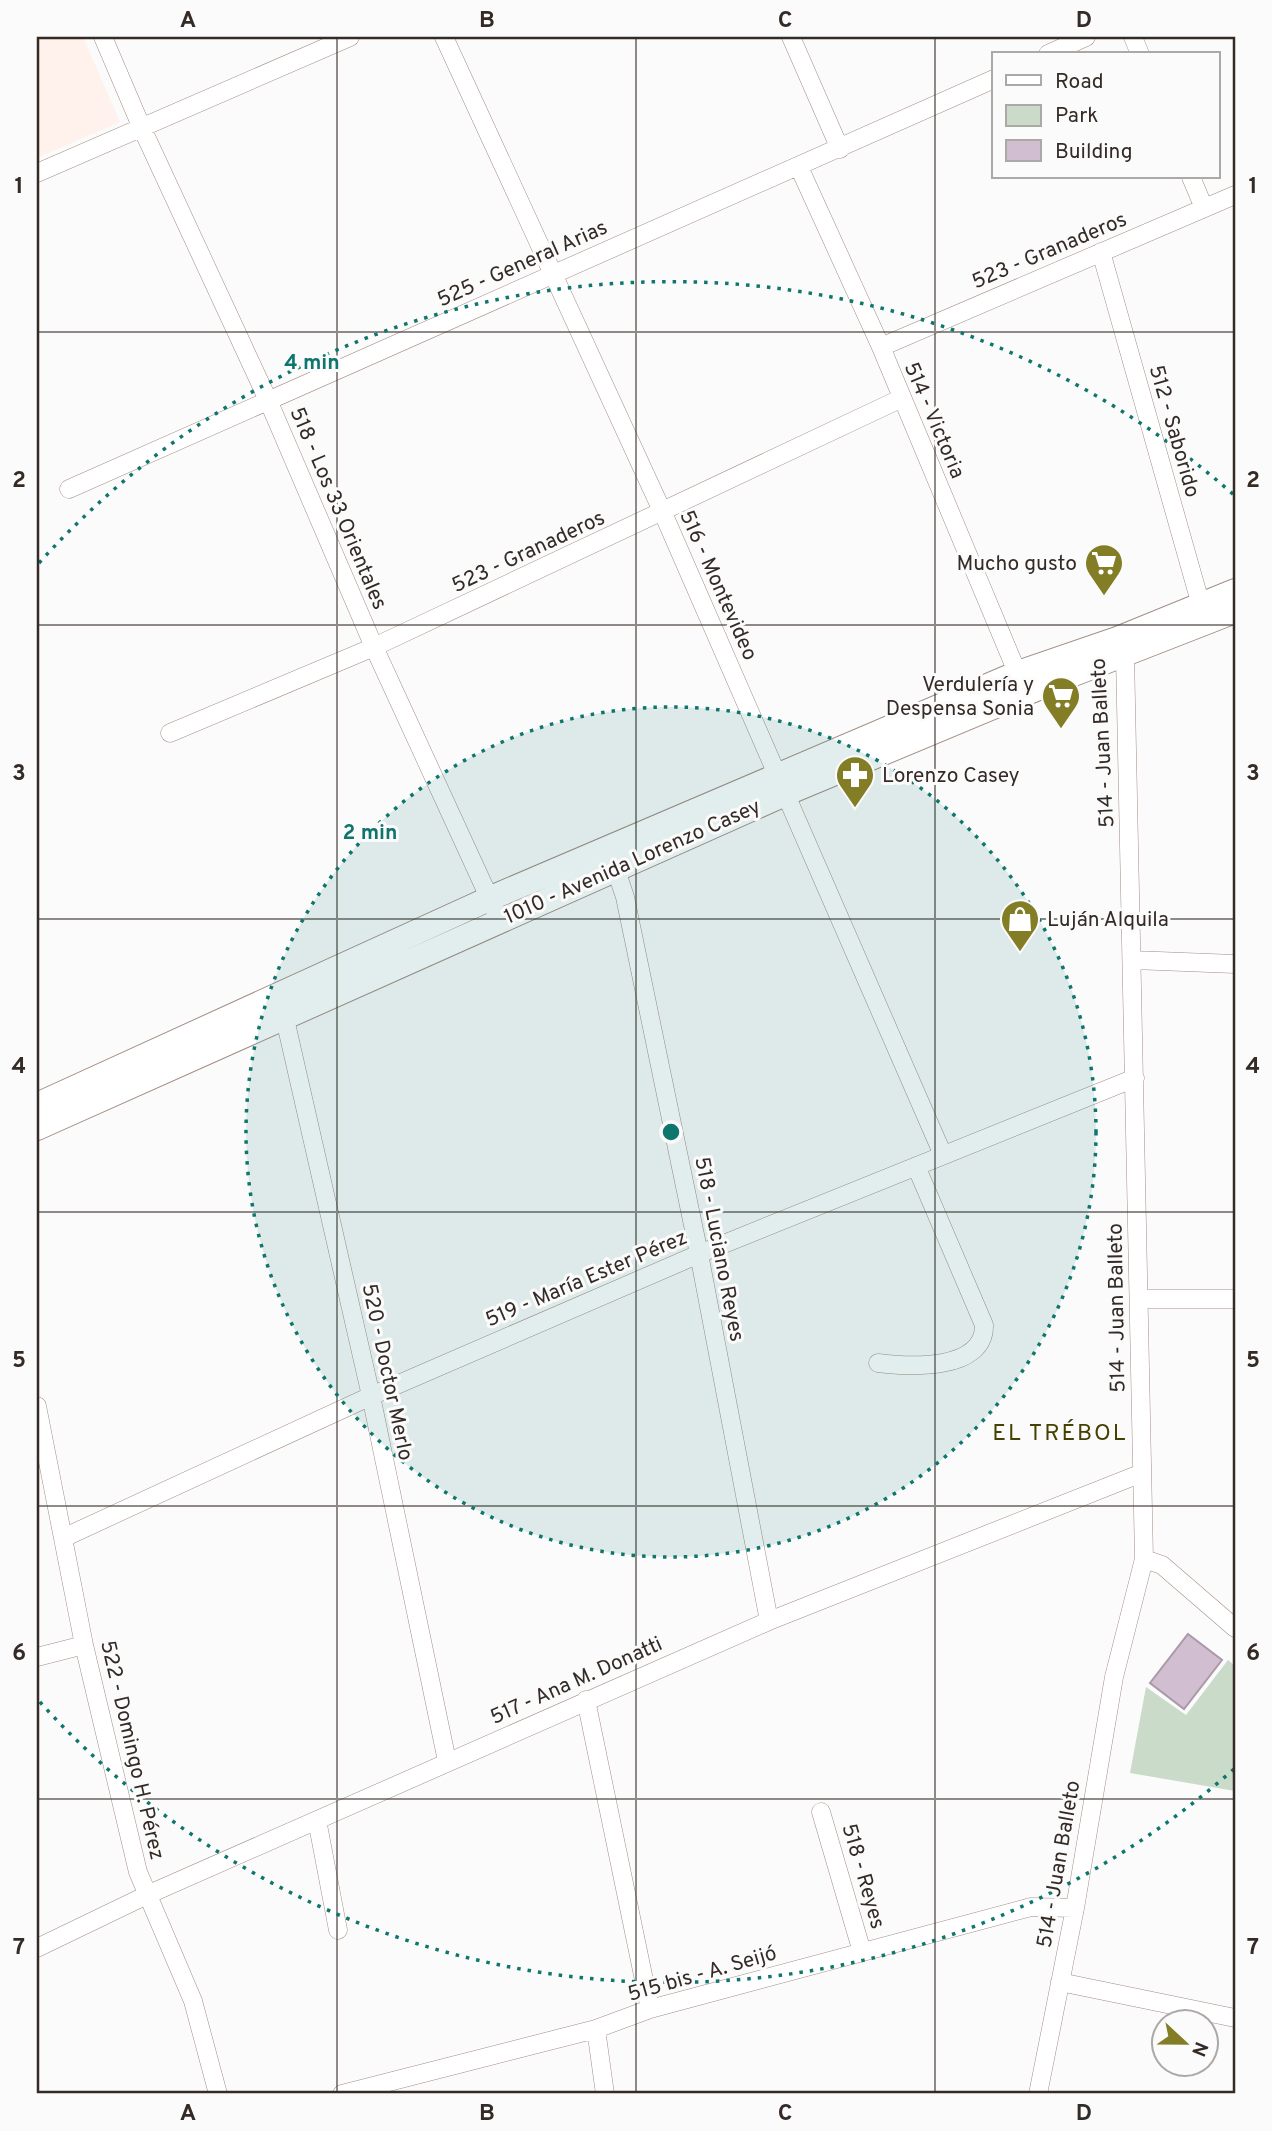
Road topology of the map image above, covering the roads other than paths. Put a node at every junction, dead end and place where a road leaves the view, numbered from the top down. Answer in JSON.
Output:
{"nodes":[{"id":1,"x":103,"y":37,"type":"edge"},
{"id":2,"x":350,"y":37,"type":"edge"},
{"id":3,"x":444,"y":37,"type":"edge"},
{"id":4,"x":791,"y":37,"type":"edge"},
{"id":5,"x":1086,"y":37,"type":"edge"},
{"id":6,"x":1052,"y":52,"type":"edge"},
{"id":7,"x":992,"y":80,"type":"edge"},
{"id":8,"x":141,"y":126,"type":"junction"},
{"id":9,"x":840,"y":149,"type":"junction"},
{"id":10,"x":799,"y":166,"type":"junction"},
{"id":11,"x":37,"y":173,"type":"edge"},
{"id":12,"x":1191,"y":178,"type":"edge"},
{"id":13,"x":1235,"y":195,"type":"edge"},
{"id":14,"x":1204,"y":208,"type":"junction"},
{"id":15,"x":1101,"y":253,"type":"junction"},
{"id":16,"x":554,"y":273,"type":"junction"},
{"id":17,"x":881,"y":347,"type":"junction"},
{"id":18,"x":900,"y":399,"type":"junction"},
{"id":19,"x":268,"y":400,"type":"junction"},
{"id":20,"x":69,"y":489,"type":"dead end"},
{"id":21,"x":663,"y":513,"type":"junction"},
{"id":22,"x":1235,"y":591,"type":"edge"},
{"id":23,"x":1235,"y":611,"type":"edge"},
{"id":24,"x":1203,"y":614,"type":"junction"},
{"id":25,"x":374,"y":647,"type":"junction"},
{"id":26,"x":1121,"y":647,"type":"junction"},
{"id":27,"x":1022,"y":683,"type":"junction"},
{"id":28,"x":170,"y":733,"type":"dead end"},
{"id":29,"x":783,"y":784,"type":"junction"},
{"id":30,"x":611,"y":857,"type":"junction"},
{"id":31,"x":495,"y":909,"type":"junction"},
{"id":32,"x":1133,"y":960,"type":"junction"},
{"id":33,"x":1235,"y":964,"type":"edge"},
{"id":34,"x":282,"y":1006,"type":"junction"},
{"id":35,"x":1135,"y":1077,"type":"junction"},
{"id":36,"x":37,"y":1105,"type":"edge"},
{"id":37,"x":37,"y":1128,"type":"edge"},
{"id":38,"x":943,"y":1155,"type":"junction"},
{"id":39,"x":916,"y":1166,"type":"junction"},
{"id":40,"x":699,"y":1254,"type":"junction"},
{"id":41,"x":1139,"y":1299,"type":"junction"},
{"id":42,"x":1235,"y":1299,"type":"edge"},
{"id":43,"x":878,"y":1363,"type":"dead end"},
{"id":44,"x":371,"y":1396,"type":"junction"},
{"id":45,"x":37,"y":1406,"type":"edge"},
{"id":46,"x":1142,"y":1473,"type":"junction"},
{"id":47,"x":63,"y":1538,"type":"junction"},
{"id":48,"x":1144,"y":1559,"type":"junction"},
{"id":49,"x":769,"y":1621,"type":"junction"},
{"id":50,"x":1235,"y":1628,"type":"edge"},
{"id":51,"x":84,"y":1645,"type":"junction"},
{"id":52,"x":37,"y":1657,"type":"edge"},
{"id":53,"x":586,"y":1700,"type":"junction"},
{"id":54,"x":447,"y":1762,"type":"junction"},
{"id":55,"x":821,"y":1812,"type":"dead end"},
{"id":56,"x":317,"y":1820,"type":"junction"},
{"id":57,"x":147,"y":1895,"type":"junction"},
{"id":58,"x":1075,"y":1908,"type":"junction"},
{"id":59,"x":338,"y":1930,"type":"dead end"},
{"id":60,"x":37,"y":1948,"type":"edge"},
{"id":61,"x":862,"y":1952,"type":"junction"},
{"id":62,"x":1060,"y":1982,"type":"junction"},
{"id":63,"x":650,"y":2009,"type":"junction"},
{"id":64,"x":1235,"y":2018,"type":"edge"},
{"id":65,"x":596,"y":2029,"type":"junction"},
{"id":66,"x":350,"y":2093,"type":"edge"},
{"id":67,"x":218,"y":2094,"type":"edge"},
{"id":68,"x":605,"y":2094,"type":"edge"},
{"id":69,"x":1038,"y":2094,"type":"edge"}],
"edges":[{"from":1,"to":8,"type":"street","name":"518 - Los 33 Orientales"},
{"from":2,"to":8,"type":"street"},
{"from":3,"to":16,"type":"street","name":"516 - Montevideo"},
{"from":4,"to":9,"type":"street"},
{"from":5,"to":6,"type":"street"},
{"from":7,"to":9,"type":"street","name":"525 - General Arias"},
{"from":8,"to":11,"type":"street"},
{"from":8,"to":19,"type":"street","name":"518 - Los 33 Orientales"},
{"from":9,"to":10,"type":"street","name":"525 - General Arias"},
{"from":10,"to":16,"type":"street","name":"525 - General Arias"},
{"from":10,"to":17,"type":"street","name":"514 - Victoria"},
{"from":12,"to":14,"type":"street"},
{"from":13,"to":14,"type":"street","name":"523 - Granaderos"},
{"from":14,"to":15,"type":"street","name":"523 - Granaderos"},
{"from":15,"to":17,"type":"street","name":"523 - Granaderos"},
{"from":15,"to":24,"type":"street","name":"512 - Saborido"},
{"from":16,"to":19,"type":"street","name":"525 - General Arias"},
{"from":16,"to":21,"type":"street","name":"516 - Montevideo"},
{"from":17,"to":18,"type":"street","name":"514 - Victoria"},
{"from":18,"to":21,"type":"street","name":"523 - Granaderos"},
{"from":18,"to":27,"type":"street","name":"514 - Victoria"},
{"from":19,"to":20,"type":"street","name":"525 - General Arias"},
{"from":19,"to":25,"type":"street","name":"518 - Los 33 Orientales"},
{"from":21,"to":25,"type":"street","name":"523 - Granaderos"},
{"from":21,"to":29,"type":"street","name":"516 - Montevideo"},
{"from":22,"to":24,"type":"main road","name":"1010 - Avenida Lorenzo Casey"},
{"from":23,"to":24,"type":"main road","name":"1010 - Avenida Lorenzo Casey"},
{"from":24,"to":26,"type":"main road","name":"1010 - Avenida Lorenzo Casey"},
{"from":25,"to":28,"type":"street","name":"523 - Granaderos"},
{"from":25,"to":31,"type":"street","name":"518 - Los 33 Orientales"},
{"from":26,"to":27,"type":"main road","name":"1010 - Avenida Lorenzo Casey"},
{"from":26,"to":32,"type":"street","name":"514 - Juan Balleto"},
{"from":27,"to":29,"type":"main road","name":"1010 - Avenida Lorenzo Casey"},
{"from":29,"to":30,"type":"main road","name":"1010 - Avenida Lorenzo Casey"},
{"from":29,"to":38,"type":"street","name":"516 - Montevideo"},
{"from":30,"to":31,"type":"main road","name":"1010 - Avenida Lorenzo Casey"},
{"from":30,"to":40,"type":"street","name":"518 - Luciano Reyes"},
{"from":31,"to":34,"type":"main road","name":"1010 - Avenida Lorenzo Casey"},
{"from":32,"to":33,"type":"street"},
{"from":32,"to":35,"type":"street","name":"514 - Juan Balleto"},
{"from":34,"to":36,"type":"main road","name":"1010 - Avenida Lorenzo Casey"},
{"from":34,"to":37,"type":"main road","name":"1010 - Avenida Lorenzo Casey"},
{"from":34,"to":44,"type":"street","name":"520 - Doctor Merlo"},
{"from":35,"to":38,"type":"street","name":"519 - María Ester Pérez"},
{"from":35,"to":41,"type":"street","name":"514 - Juan Balleto"},
{"from":38,"to":39,"type":"street","name":"519 - María Ester Pérez"},
{"from":39,"to":40,"type":"street","name":"519 - María Ester Pérez"},
{"from":39,"to":43,"type":"street"},
{"from":40,"to":44,"type":"street","name":"519 - María Ester Pérez"},
{"from":40,"to":49,"type":"street","name":"518 - Luciano Reyes"},
{"from":41,"to":42,"type":"street"},
{"from":41,"to":46,"type":"street","name":"514 - Juan Balleto"},
{"from":44,"to":47,"type":"street","name":"519 - María Ester Pérez"},
{"from":44,"to":54,"type":"street","name":"520 - Doctor Merlo"},
{"from":45,"to":47,"type":"street","name":"522 - Domingo H. Pérez"},
{"from":46,"to":48,"type":"street","name":"514 - Juan Balleto"},
{"from":46,"to":49,"type":"street","name":"517 - Ana M. Donatti"},
{"from":47,"to":51,"type":"street","name":"522 - Domingo H. Pérez"},
{"from":48,"to":50,"type":"street"},
{"from":48,"to":58,"type":"street","name":"514 - Juan Balleto"},
{"from":49,"to":53,"type":"street","name":"517 - Ana M. Donatti"},
{"from":51,"to":52,"type":"street"},
{"from":51,"to":57,"type":"street","name":"522 - Domingo H. Pérez"},
{"from":53,"to":54,"type":"street","name":"517 - Ana M. Donatti"},
{"from":53,"to":63,"type":"street"},
{"from":54,"to":56,"type":"street","name":"517 - Ana M. Donatti"},
{"from":55,"to":61,"type":"street","name":"518 - Reyes"},
{"from":56,"to":57,"type":"street","name":"517 - Ana M. Donatti"},
{"from":56,"to":59,"type":"street"},
{"from":57,"to":60,"type":"street","name":"517 - Ana M. Donatti"},
{"from":57,"to":67,"type":"street","name":"522 - Domingo H. Pérez"},
{"from":58,"to":61,"type":"street","name":"515 bis - A. Seijó"},
{"from":58,"to":62,"type":"street","name":"514 - Juan Balleto"},
{"from":61,"to":63,"type":"street","name":"515 bis - A. Seijó"},
{"from":62,"to":64,"type":"street"},
{"from":62,"to":69,"type":"street","name":"514 - Juan Balleto"},
{"from":63,"to":65,"type":"street","name":"515 bis - A. Seijó"},
{"from":65,"to":66,"type":"street","name":"515 bis - A. Seijó"},
{"from":65,"to":68,"type":"street"}]}
